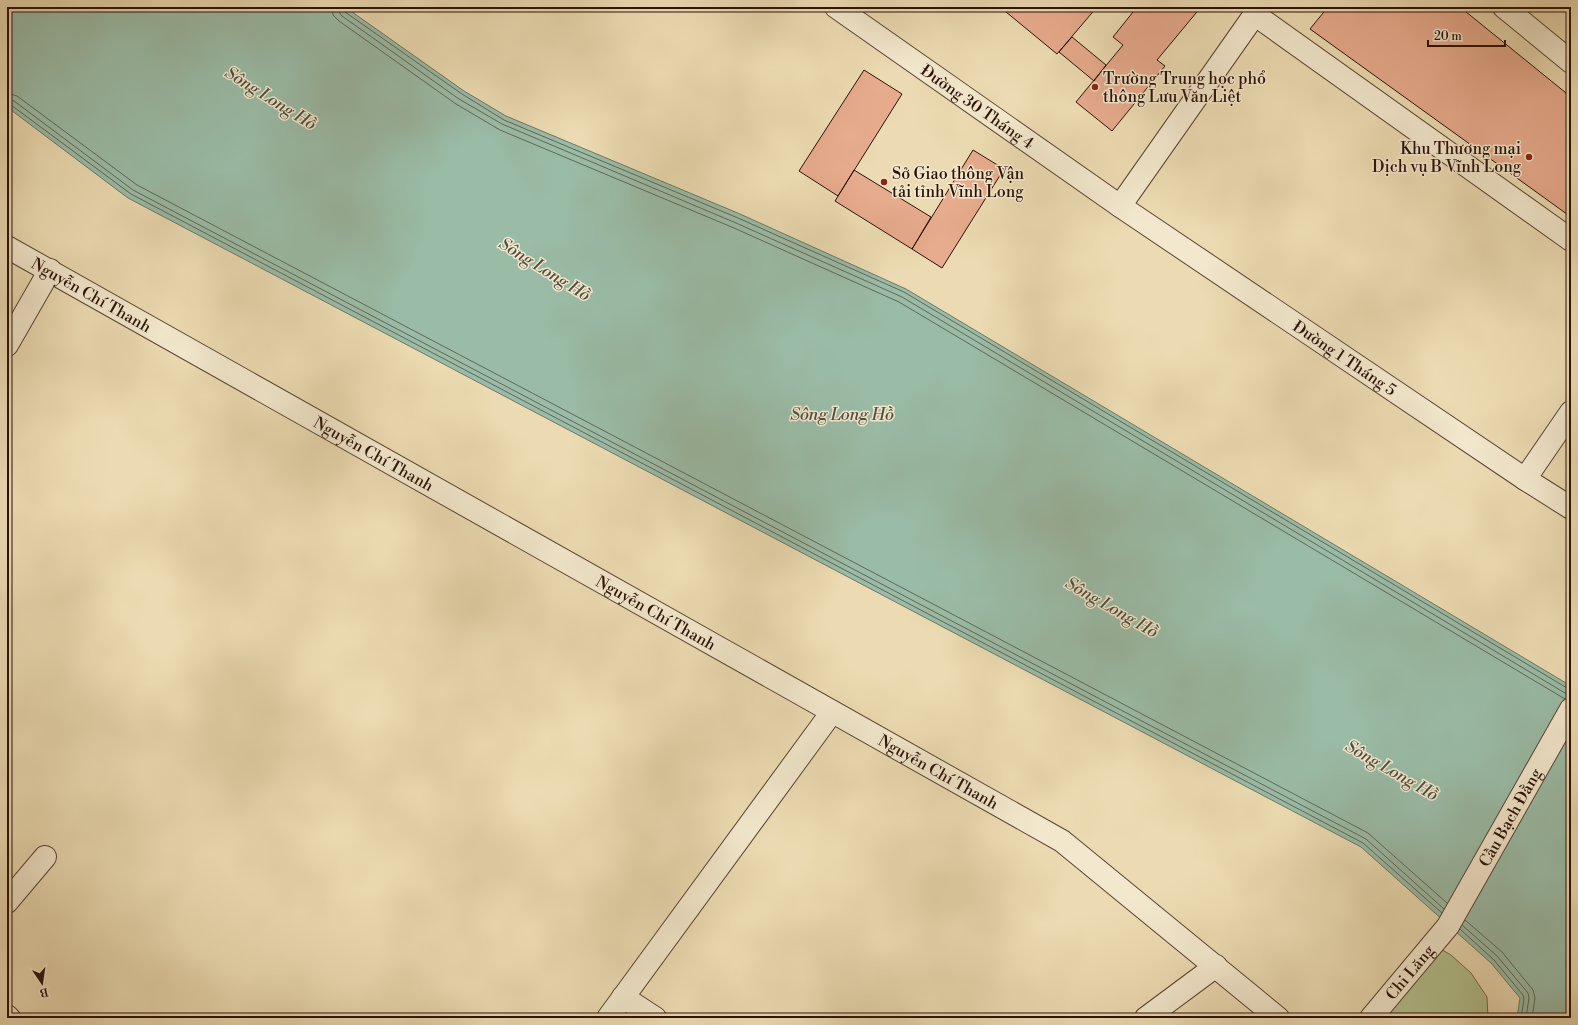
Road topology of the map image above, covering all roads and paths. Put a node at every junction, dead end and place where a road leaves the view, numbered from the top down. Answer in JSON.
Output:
{"nodes":[{"id":1,"x":836,"y":7,"type":"edge"},
{"id":2,"x":1504,"y":7,"type":"edge"},
{"id":3,"x":1257,"y":11,"type":"edge"},
{"id":4,"x":1571,"y":62,"type":"edge"},
{"id":5,"x":1120,"y":206,"type":"junction"},
{"id":6,"x":1571,"y":240,"type":"edge"},
{"id":7,"x":7,"y":246,"type":"edge"},
{"id":8,"x":50,"y":270,"type":"junction"},
{"id":9,"x":7,"y":345,"type":"edge"},
{"id":10,"x":1571,"y":412,"type":"edge"},
{"id":11,"x":1525,"y":479,"type":"junction"},
{"id":12,"x":1571,"y":508,"type":"edge"},
{"id":13,"x":1571,"y":709,"type":"edge"},
{"id":14,"x":832,"y":712,"type":"junction"},
{"id":15,"x":45,"y":857,"type":"dead end"},
{"id":16,"x":7,"y":902,"type":"edge"},
{"id":17,"x":1448,"y":926,"type":"joint"},
{"id":18,"x":1216,"y":966,"type":"junction"},
{"id":19,"x":623,"y":997,"type":"junction"},
{"id":20,"x":608,"y":1018,"type":"edge"},
{"id":21,"x":655,"y":1018,"type":"edge"},
{"id":22,"x":1146,"y":1018,"type":"edge"},
{"id":23,"x":1278,"y":1018,"type":"edge"},
{"id":24,"x":1371,"y":1018,"type":"edge"}],
"edges":[{"from":1,"to":5,"type":"street","name":"Đường 30 Tháng 4"},
{"from":2,"to":4,"type":"street"},
{"from":3,"to":5,"type":"street"},
{"from":3,"to":6,"type":"street"},
{"from":5,"to":11,"type":"street","name":"Đường 1 Tháng 5"},
{"from":7,"to":8,"type":"street","name":"Nguyễn Chí Thanh"},
{"from":8,"to":9,"type":"street"},
{"from":8,"to":14,"type":"street","name":"Nguyễn Chí Thanh"},
{"from":10,"to":11,"type":"street"},
{"from":11,"to":12,"type":"street","name":"Đường 1 Tháng 5"},
{"from":13,"to":17,"type":"street","name":"Cầu Bạch Đằng"},
{"from":14,"to":18,"type":"street","name":"Nguyễn Chí Thanh"},
{"from":14,"to":19,"type":"street"},
{"from":15,"to":16,"type":"street"},
{"from":17,"to":24,"type":"street","name":"Chi Lăng"},
{"from":18,"to":22,"type":"street"},
{"from":18,"to":23,"type":"street","name":"Nguyễn Chí Thanh"},
{"from":19,"to":20,"type":"street"},
{"from":19,"to":21,"type":"street"}]}
